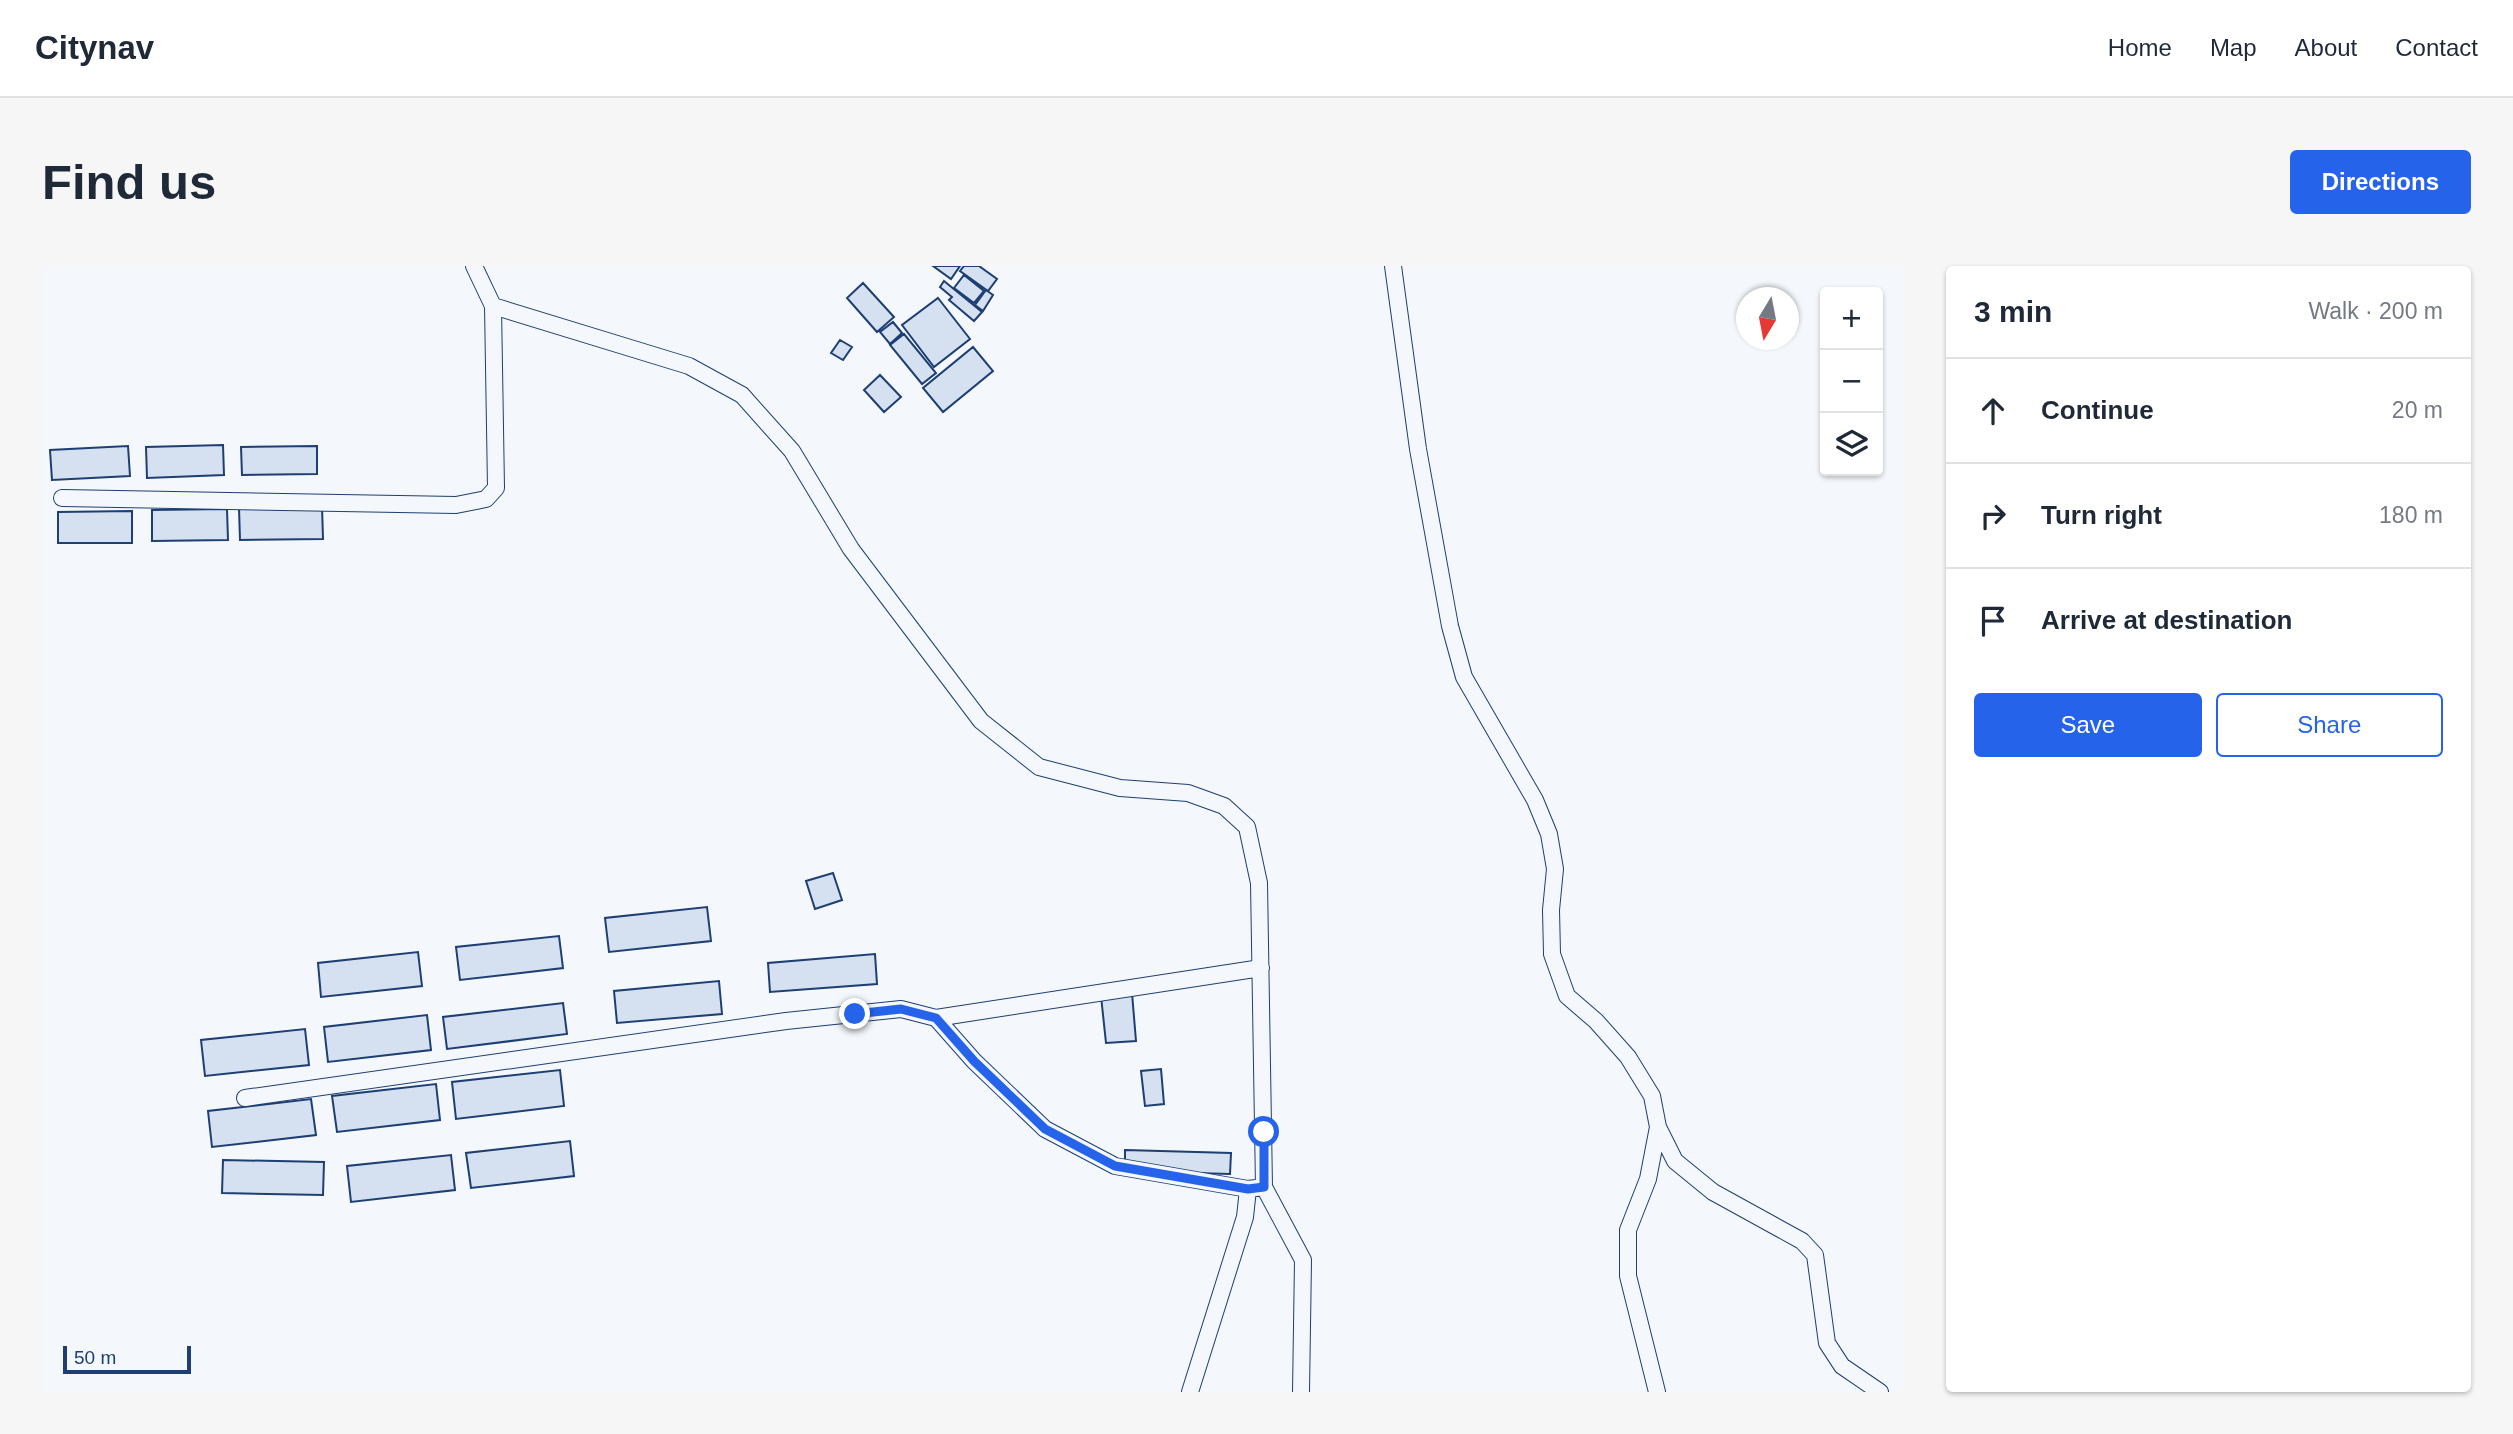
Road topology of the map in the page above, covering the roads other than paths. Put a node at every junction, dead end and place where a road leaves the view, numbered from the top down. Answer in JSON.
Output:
{"nodes":[{"id":1,"x":474,"y":266,"type":"edge"},
{"id":2,"x":1393,"y":266,"type":"edge"},
{"id":3,"x":493,"y":306,"type":"junction"},
{"id":4,"x":62,"y":498,"type":"dead end"},
{"id":5,"x":1261,"y":968,"type":"junction"},
{"id":6,"x":936,"y":1018,"type":"junction"},
{"id":7,"x":245,"y":1098,"type":"dead end"},
{"id":8,"x":1658,"y":1127,"type":"junction"},
{"id":9,"x":1256,"y":1188,"type":"junction"},
{"id":10,"x":1190,"y":1392,"type":"edge"},
{"id":11,"x":1301,"y":1392,"type":"edge"},
{"id":12,"x":1657,"y":1392,"type":"edge"},
{"id":13,"x":1880,"y":1392,"type":"edge"}],
"edges":[{"from":1,"to":3,"type":"street"},
{"from":2,"to":8,"type":"street"},
{"from":3,"to":4,"type":"street"},
{"from":3,"to":5,"type":"street"},
{"from":5,"to":6,"type":"street"},
{"from":5,"to":9,"type":"street"},
{"from":6,"to":7,"type":"street"},
{"from":6,"to":9,"type":"street"},
{"from":8,"to":12,"type":"street"},
{"from":8,"to":13,"type":"street"},
{"from":9,"to":10,"type":"street"},
{"from":9,"to":11,"type":"street"}]}
